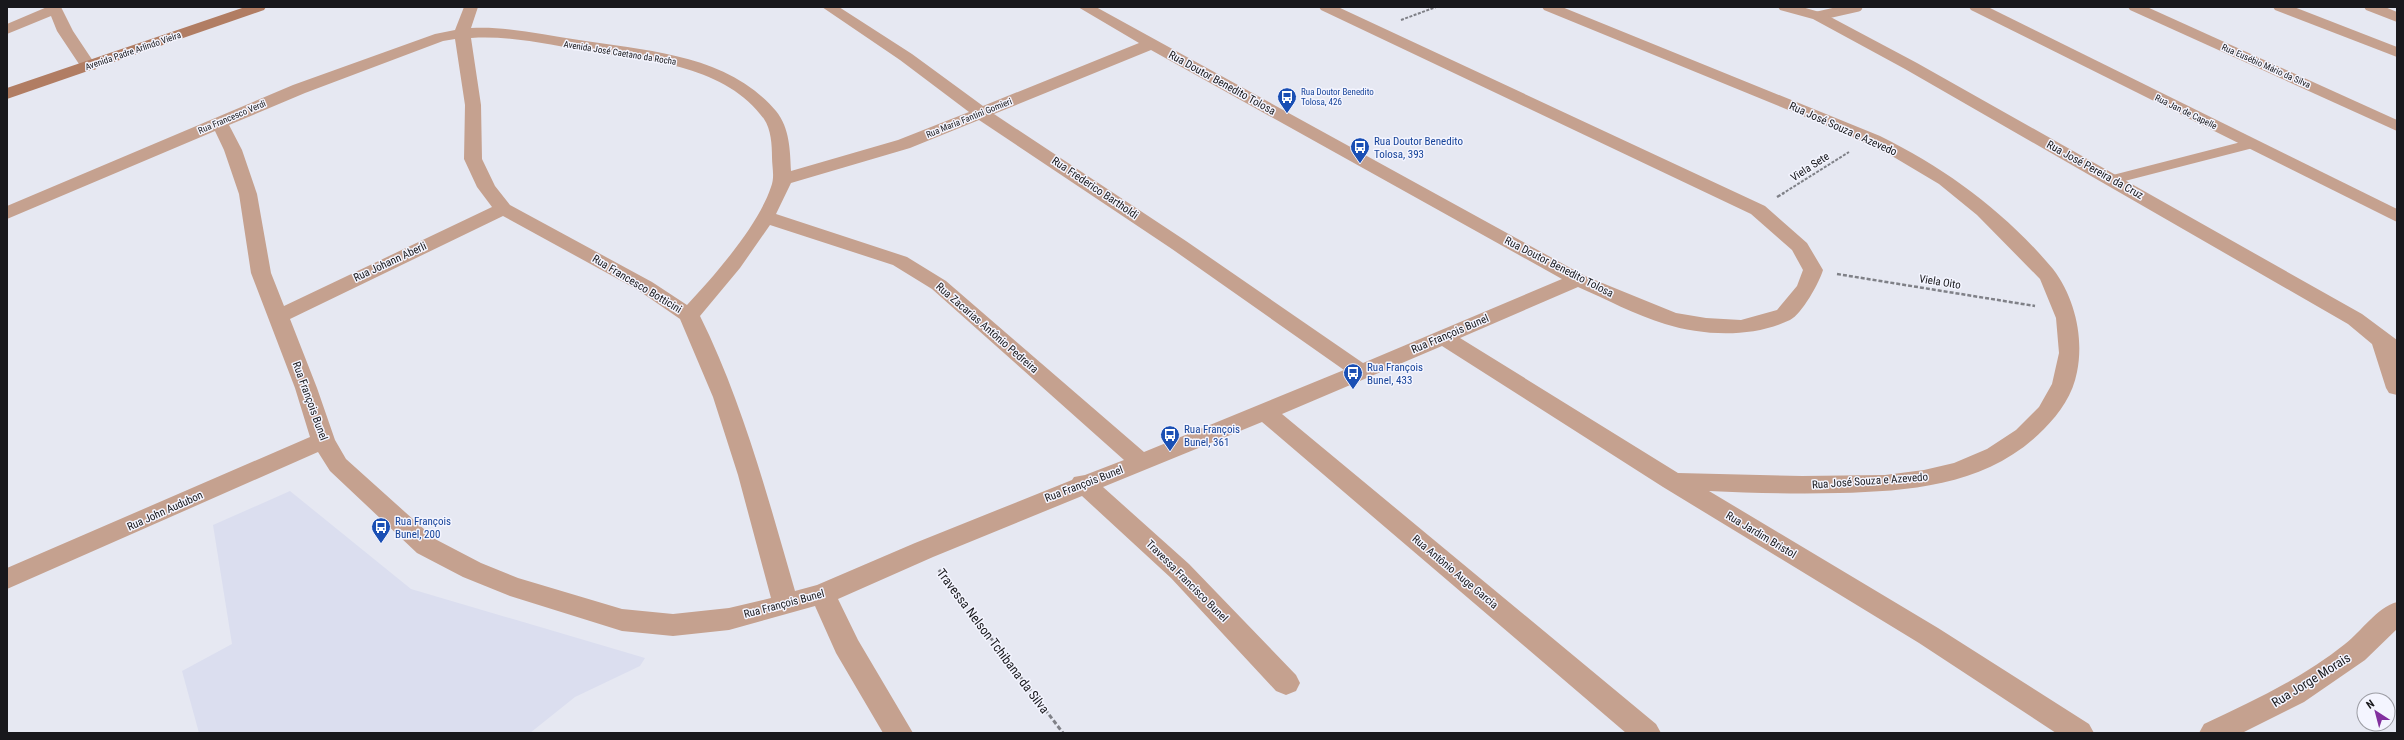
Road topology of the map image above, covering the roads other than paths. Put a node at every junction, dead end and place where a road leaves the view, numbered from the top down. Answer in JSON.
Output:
{"nodes":[{"id":1,"x":259,"y":7,"type":"edge"},
{"id":2,"x":471,"y":7,"type":"edge"},
{"id":3,"x":829,"y":7,"type":"edge"},
{"id":4,"x":1084,"y":7,"type":"edge"},
{"id":5,"x":1326,"y":7,"type":"edge"},
{"id":6,"x":1549,"y":7,"type":"edge"},
{"id":7,"x":1785,"y":7,"type":"edge"},
{"id":8,"x":1858,"y":7,"type":"edge"},
{"id":9,"x":1976,"y":7,"type":"edge"},
{"id":10,"x":2135,"y":7,"type":"edge"},
{"id":11,"x":2280,"y":7,"type":"edge"},
{"id":12,"x":2371,"y":7,"type":"edge"},
{"id":13,"x":54,"y":8,"type":"edge"},
{"id":14,"x":1818,"y":16,"type":"junction"},
{"id":15,"x":2397,"y":17,"type":"edge"},
{"id":16,"x":7,"y":29,"type":"edge"},
{"id":17,"x":462,"y":32,"type":"junction"},
{"id":18,"x":1151,"y":44,"type":"junction"},
{"id":19,"x":2397,"y":52,"type":"edge"},
{"id":20,"x":90,"y":67,"type":"junction"},
{"id":21,"x":7,"y":94,"type":"edge"},
{"id":22,"x":981,"y":113,"type":"junction"},
{"id":23,"x":219,"y":122,"type":"junction"},
{"id":24,"x":2397,"y":126,"type":"edge"},
{"id":25,"x":2251,"y":144,"type":"junction"},
{"id":26,"x":782,"y":180,"type":"junction"},
{"id":27,"x":2111,"y":180,"type":"junction"},
{"id":28,"x":503,"y":209,"type":"junction"},
{"id":29,"x":7,"y":213,"type":"edge"},
{"id":30,"x":2397,"y":216,"type":"edge"},
{"id":31,"x":766,"y":217,"type":"junction"},
{"id":32,"x":1578,"y":280,"type":"junction"},
{"id":33,"x":689,"y":315,"type":"junction"},
{"id":34,"x":278,"y":317,"type":"junction"},
{"id":35,"x":1443,"y":337,"type":"junction"},
{"id":36,"x":2390,"y":345,"type":"edge"},
{"id":37,"x":1360,"y":371,"type":"junction"},
{"id":38,"x":2397,"y":388,"type":"edge"},
{"id":39,"x":1265,"y":412,"type":"junction"},
{"id":40,"x":323,"y":441,"type":"junction"},
{"id":41,"x":1141,"y":462,"type":"junction"},
{"id":42,"x":1672,"y":481,"type":"junction"},
{"id":43,"x":1083,"y":483,"type":"junction"},
{"id":44,"x":7,"y":579,"type":"edge"},
{"id":45,"x":823,"y":594,"type":"junction"},
{"id":46,"x":786,"y":605,"type":"junction"},
{"id":47,"x":2397,"y":612,"type":"edge"},
{"id":48,"x":1286,"y":683,"type":"dead end"},
{"id":49,"x":898,"y":733,"type":"edge"},
{"id":50,"x":1646,"y":733,"type":"edge"},
{"id":51,"x":2079,"y":733,"type":"edge"},
{"id":52,"x":2214,"y":733,"type":"edge"}],
"edges":[{"from":1,"to":20,"type":"main road","name":"Avenida Padre Arlindo Vieira"},
{"from":2,"to":17,"type":"street","name":"Rua Francesco Botticini"},
{"from":3,"to":22,"type":"street","name":"Rua Frederico Bartholdi"},
{"from":4,"to":18,"type":"street","name":"Rua Doutor Benedito Tolosa"},
{"from":5,"to":32,"type":"street","name":"Rua Doutor Benedito Tolosa"},
{"from":6,"to":42,"type":"street","name":"Rua José Souza e Azevedo"},
{"from":7,"to":14,"type":"street","name":"Rua José Pereira da Cruz"},
{"from":8,"to":14,"type":"lane"},
{"from":9,"to":25,"type":"street","name":"Rua Jan de Capelle"},
{"from":10,"to":24,"type":"street","name":"Rua Eusébio Mário da Silva"},
{"from":11,"to":19,"type":"street"},
{"from":12,"to":15,"type":"street"},
{"from":13,"to":16,"type":"street"},
{"from":13,"to":20,"type":"street"},
{"from":14,"to":27,"type":"street","name":"Rua José Pereira da Cruz"},
{"from":17,"to":23,"type":"street","name":"Rua Francesco Verdi"},
{"from":17,"to":26,"type":"street","name":"Avenida José Caetano da Rocha"},
{"from":17,"to":28,"type":"street","name":"Rua Francesco Botticini"},
{"from":18,"to":22,"type":"street","name":"Rua Maria Fantini Gomieri"},
{"from":18,"to":32,"type":"street","name":"Rua Doutor Benedito Tolosa"},
{"from":20,"to":21,"type":"main road","name":"Avenida Padre Arlindo Vieira"},
{"from":22,"to":26,"type":"street","name":"Rua Maria Fantini Gomieri"},
{"from":22,"to":37,"type":"street","name":"Rua Frederico Bartholdi"},
{"from":23,"to":29,"type":"street","name":"Rua Francesco Verdi"},
{"from":23,"to":34,"type":"street","name":"Rua François Bunel"},
{"from":25,"to":27,"type":"lane"},
{"from":25,"to":30,"type":"street","name":"Rua Jan de Capelle"},
{"from":26,"to":31,"type":"street","name":"Avenida José Caetano da Rocha"},
{"from":27,"to":36,"type":"street","name":"Rua José Pereira da Cruz"},
{"from":28,"to":33,"type":"street","name":"Rua Francesco Botticini"},
{"from":28,"to":34,"type":"street","name":"Rua Johann Aberli"},
{"from":31,"to":33,"type":"street","name":"Avenida José Caetano da Rocha"},
{"from":31,"to":41,"type":"street","name":"Rua Zacarias Antônio Pedreira"},
{"from":32,"to":35,"type":"street","name":"Rua François Bunel"},
{"from":33,"to":46,"type":"street","name":"Rua Francesco Botticini"},
{"from":34,"to":40,"type":"street","name":"Rua François Bunel"},
{"from":35,"to":37,"type":"street","name":"Rua François Bunel"},
{"from":35,"to":42,"type":"street","name":"Rua Jardim Bristol"},
{"from":36,"to":38,"type":"street"},
{"from":37,"to":39,"type":"street","name":"Rua François Bunel"},
{"from":39,"to":41,"type":"street","name":"Rua François Bunel"},
{"from":39,"to":50,"type":"street","name":"Rua Antônio Auge Garcia"},
{"from":40,"to":44,"type":"street","name":"Rua John Audubon"},
{"from":40,"to":46,"type":"street","name":"Rua François Bunel"},
{"from":41,"to":43,"type":"street","name":"Rua François Bunel"},
{"from":42,"to":51,"type":"street","name":"Rua Jardim Bristol"},
{"from":43,"to":45,"type":"street","name":"Rua François Bunel"},
{"from":43,"to":48,"type":"street","name":"Travessa Francisco Bunel"},
{"from":45,"to":46,"type":"street","name":"Rua François Bunel"},
{"from":45,"to":49,"type":"street"},
{"from":47,"to":52,"type":"street","name":"Rua Jorge Morais"}]}
